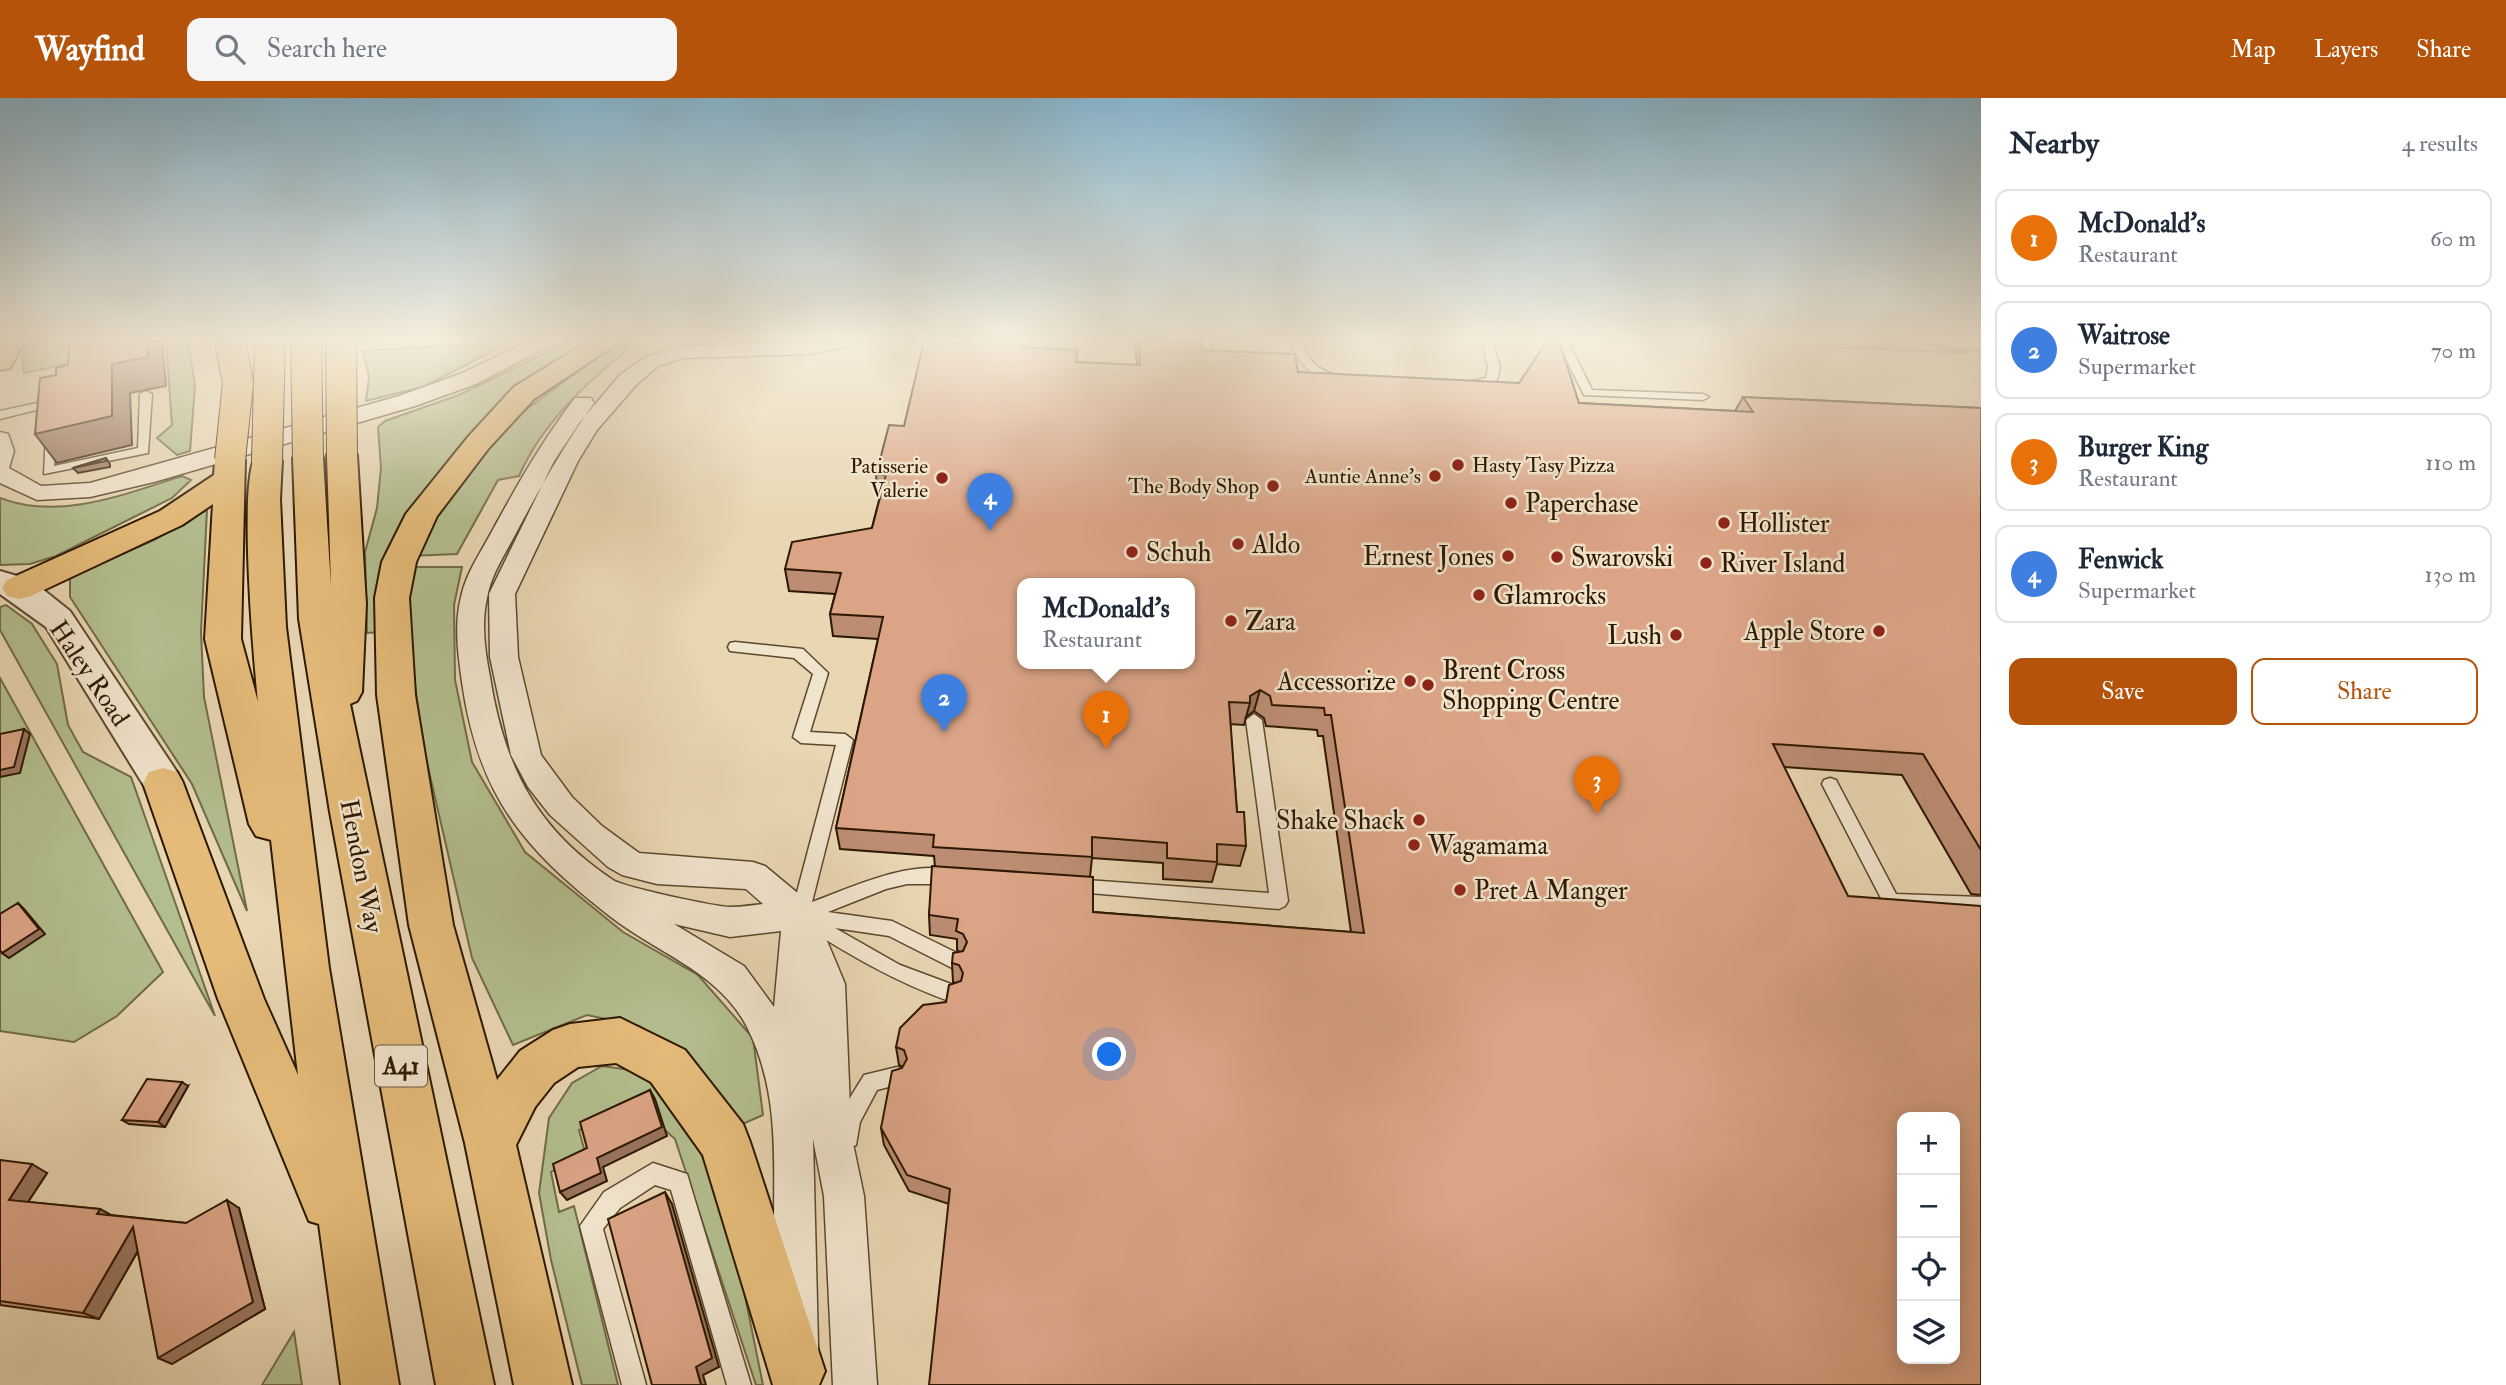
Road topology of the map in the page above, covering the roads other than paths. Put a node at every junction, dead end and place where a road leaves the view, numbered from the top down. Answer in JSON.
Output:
{"nodes":[{"id":1,"x":146,"y":401,"type":"edge"},
{"id":2,"x":236,"y":401,"type":"edge"},
{"id":3,"x":268,"y":401,"type":"edge"},
{"id":4,"x":307,"y":401,"type":"edge"},
{"id":5,"x":342,"y":401,"type":"edge"},
{"id":6,"x":407,"y":401,"type":"edge"},
{"id":7,"x":517,"y":401,"type":"edge"},
{"id":8,"x":586,"y":401,"type":"edge"},
{"id":9,"x":611,"y":401,"type":"edge"},
{"id":10,"x":0,"y":415,"type":"edge"},
{"id":11,"x":0,"y":439,"type":"edge"},
{"id":12,"x":0,"y":464,"type":"edge"},
{"id":13,"x":229,"y":470,"type":"junction"},
{"id":14,"x":0,"y":473,"type":"edge"},
{"id":15,"x":6,"y":587,"type":"edge"},
{"id":16,"x":735,"y":647,"type":"dead end"},
{"id":17,"x":1254,"y":720,"type":"edge"},
{"id":18,"x":517,"y":728,"type":"junction"},
{"id":19,"x":485,"y":733,"type":"junction"},
{"id":20,"x":341,"y":747,"type":"junction"},
{"id":21,"x":163,"y":783,"type":"joint"},
{"id":22,"x":1830,"y":784,"type":"dead end"},
{"id":23,"x":969,"y":878,"type":"edge"},
{"id":24,"x":1052,"y":884,"type":"edge"},
{"id":25,"x":606,"y":893,"type":"junction"},
{"id":26,"x":1981,"y":905,"type":"edge"},
{"id":27,"x":800,"y":915,"type":"junction"},
{"id":28,"x":956,"y":962,"type":"edge"},
{"id":29,"x":306,"y":968,"type":"junction"},
{"id":30,"x":952,"y":993,"type":"edge"},
{"id":31,"x":897,"y":1076,"type":"edge"},
{"id":32,"x":792,"y":1107,"type":"junction"},
{"id":33,"x":490,"y":1143,"type":"junction"},
{"id":34,"x":844,"y":1196,"type":"junction"},
{"id":35,"x":351,"y":1255,"type":"junction"},
{"id":36,"x":797,"y":1378,"type":"edge"},
{"id":37,"x":370,"y":1385,"type":"edge"},
{"id":38,"x":465,"y":1385,"type":"edge"},
{"id":39,"x":543,"y":1385,"type":"edge"},
{"id":40,"x":634,"y":1385,"type":"edge"},
{"id":41,"x":739,"y":1385,"type":"edge"},
{"id":42,"x":855,"y":1385,"type":"edge"}],
"edges":[{"from":1,"to":10,"type":"lane"},
{"from":2,"to":13,"type":"highway","bridge":true},
{"from":3,"to":29,"type":"highway","bridge":true},
{"from":4,"to":20,"type":"highway","name":"Hendon Way","number":"A41","bridge":true},
{"from":5,"to":20,"type":"highway","number":"A41","bridge":true},
{"from":6,"to":14,"type":"street"},
{"from":7,"to":33,"type":"highway"},
{"from":8,"to":19,"type":"street"},
{"from":9,"to":18,"type":"street"},
{"from":11,"to":12,"type":"street"},
{"from":13,"to":15,"type":"highway"},
{"from":13,"to":29,"type":"highway"},
{"from":15,"to":21,"type":"street","name":"Haley Road"},
{"from":16,"to":27,"type":"lane"},
{"from":17,"to":24,"type":"lane"},
{"from":18,"to":19,"type":"lane"},
{"from":18,"to":27,"type":"street"},
{"from":19,"to":25,"type":"street"},
{"from":20,"to":38,"type":"highway","name":"Hendon Way","number":"A41"},
{"from":21,"to":35,"type":"highway"},
{"from":22,"to":26,"type":"lane"},
{"from":23,"to":27,"type":"lane"},
{"from":25,"to":27,"type":"street"},
{"from":25,"to":32,"type":"street"},
{"from":27,"to":28,"type":"lane"},
{"from":27,"to":30,"type":"lane"},
{"from":27,"to":32,"type":"street"},
{"from":27,"to":34,"type":"street"},
{"from":29,"to":35,"type":"highway"},
{"from":31,"to":34,"type":"lane"},
{"from":32,"to":36,"type":"street"},
{"from":33,"to":36,"type":"highway"},
{"from":33,"to":39,"type":"highway"},
{"from":34,"to":42,"type":"street"},
{"from":35,"to":37,"type":"highway"},
{"from":40,"to":41,"type":"lane"}]}
